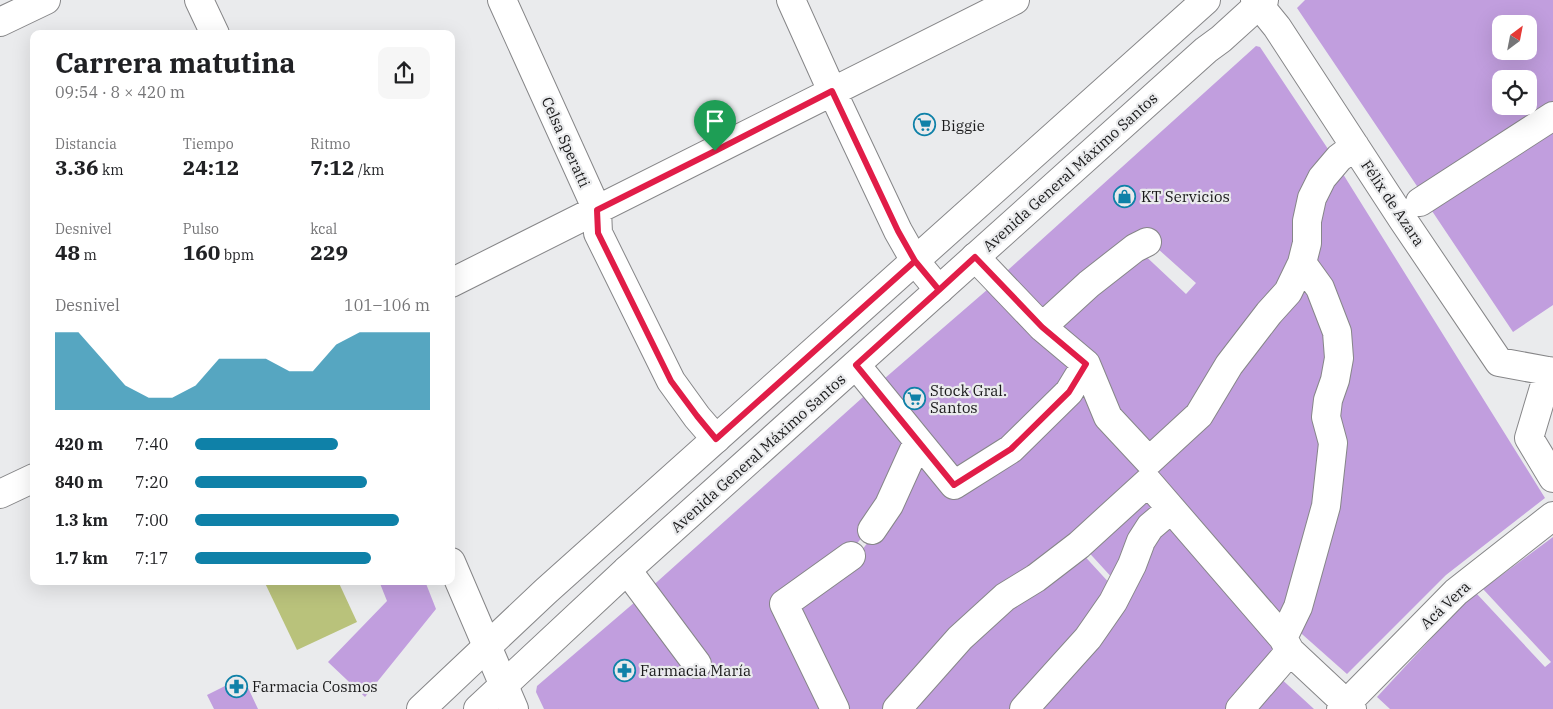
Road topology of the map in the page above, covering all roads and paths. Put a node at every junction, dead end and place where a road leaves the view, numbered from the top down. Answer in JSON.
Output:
{"nodes":[{"id":1,"x":46,"y":0,"type":"edge"},
{"id":2,"x":199,"y":0,"type":"edge"},
{"id":3,"x":502,"y":0,"type":"edge"},
{"id":4,"x":791,"y":0,"type":"edge"},
{"id":5,"x":1015,"y":0,"type":"edge"},
{"id":6,"x":1206,"y":0,"type":"edge"},
{"id":7,"x":1259,"y":2,"type":"edge"},
{"id":8,"x":0,"y":22,"type":"edge"},
{"id":9,"x":213,"y":30,"type":"edge"},
{"id":10,"x":832,"y":91,"type":"junction"},
{"id":11,"x":1553,"y":116,"type":"edge"},
{"id":12,"x":1355,"y":146,"type":"junction"},
{"id":13,"x":1420,"y":202,"type":"dead end"},
{"id":14,"x":597,"y":210,"type":"junction"},
{"id":15,"x":1147,"y":242,"type":"dead end"},
{"id":16,"x":975,"y":257,"type":"junction"},
{"id":17,"x":915,"y":261,"type":"junction"},
{"id":18,"x":1302,"y":263,"type":"junction"},
{"id":19,"x":455,"y":281,"type":"edge"},
{"id":20,"x":939,"y":290,"type":"junction"},
{"id":21,"x":1042,"y":327,"type":"junction"},
{"id":22,"x":1086,"y":364,"type":"junction"},
{"id":23,"x":856,"y":365,"type":"junction"},
{"id":24,"x":1551,"y":372,"type":"edge"},
{"id":25,"x":716,"y":439,"type":"junction"},
{"id":26,"x":918,"y":441,"type":"junction"},
{"id":27,"x":1148,"y":472,"type":"junction"},
{"id":28,"x":1553,"y":478,"type":"edge"},
{"id":29,"x":30,"y":480,"type":"edge"},
{"id":30,"x":0,"y":494,"type":"edge"},
{"id":31,"x":1171,"y":508,"type":"junction"},
{"id":32,"x":1553,"y":516,"type":"edge"},
{"id":33,"x":872,"y":530,"type":"dead end"},
{"id":34,"x":851,"y":556,"type":"dead end"},
{"id":35,"x":627,"y":570,"type":"junction"},
{"id":36,"x":455,"y":571,"type":"edge"},
{"id":37,"x":1287,"y":644,"type":"junction"},
{"id":38,"x":488,"y":646,"type":"junction"},
{"id":39,"x":696,"y":665,"type":"dead end"},
{"id":40,"x":509,"y":697,"type":"edge"},
{"id":41,"x":1347,"y":707,"type":"edge"},
{"id":42,"x":421,"y":709,"type":"edge"},
{"id":43,"x":478,"y":709,"type":"edge"},
{"id":44,"x":835,"y":709,"type":"edge"},
{"id":45,"x":896,"y":709,"type":"edge"},
{"id":46,"x":1024,"y":709,"type":"edge"},
{"id":47,"x":1240,"y":709,"type":"edge"}],
"edges":[{"from":1,"to":8,"type":"street"},
{"from":2,"to":9,"type":"street"},
{"from":3,"to":14,"type":"street","name":"Celsa Speratti"},
{"from":4,"to":10,"type":"street"},
{"from":5,"to":10,"type":"street"},
{"from":6,"to":17,"type":"street"},
{"from":7,"to":12,"type":"street","name":"Félix de Azara"},
{"from":7,"to":16,"type":"street","name":"Avenida General Máximo Santos"},
{"from":10,"to":14,"type":"street"},
{"from":10,"to":17,"type":"street"},
{"from":11,"to":13,"type":"street"},
{"from":12,"to":18,"type":"street"},
{"from":12,"to":24,"type":"street","name":"Félix de Azara"},
{"from":14,"to":19,"type":"street"},
{"from":14,"to":25,"type":"street","name":"Celsa Speratti"},
{"from":15,"to":21,"type":"street"},
{"from":16,"to":20,"type":"street","name":"Avenida General Máximo Santos"},
{"from":16,"to":21,"type":"street"},
{"from":17,"to":20,"type":"street"},
{"from":17,"to":25,"type":"street"},
{"from":18,"to":27,"type":"street"},
{"from":18,"to":37,"type":"street"},
{"from":20,"to":23,"type":"street","name":"Avenida General Máximo Santos"},
{"from":21,"to":22,"type":"street"},
{"from":22,"to":26,"type":"street"},
{"from":22,"to":27,"type":"street"},
{"from":23,"to":26,"type":"street"},
{"from":23,"to":35,"type":"street","name":"Avenida General Máximo Santos"},
{"from":24,"to":28,"type":"street"},
{"from":25,"to":38,"type":"street"},
{"from":26,"to":33,"type":"street"},
{"from":27,"to":31,"type":"street"},
{"from":27,"to":45,"type":"street"},
{"from":29,"to":30,"type":"street"},
{"from":31,"to":37,"type":"street"},
{"from":31,"to":46,"type":"street"},
{"from":32,"to":41,"type":"street","name":"Acá Vera"},
{"from":34,"to":44,"type":"street"},
{"from":35,"to":39,"type":"street"},
{"from":35,"to":40,"type":"street","name":"Avenida General Máximo Santos"},
{"from":36,"to":38,"type":"street"},
{"from":37,"to":41,"type":"street"},
{"from":37,"to":47,"type":"street"},
{"from":38,"to":40,"type":"street"},
{"from":38,"to":42,"type":"street"},
{"from":40,"to":43,"type":"street","name":"Avenida General Máximo Santos"}]}
